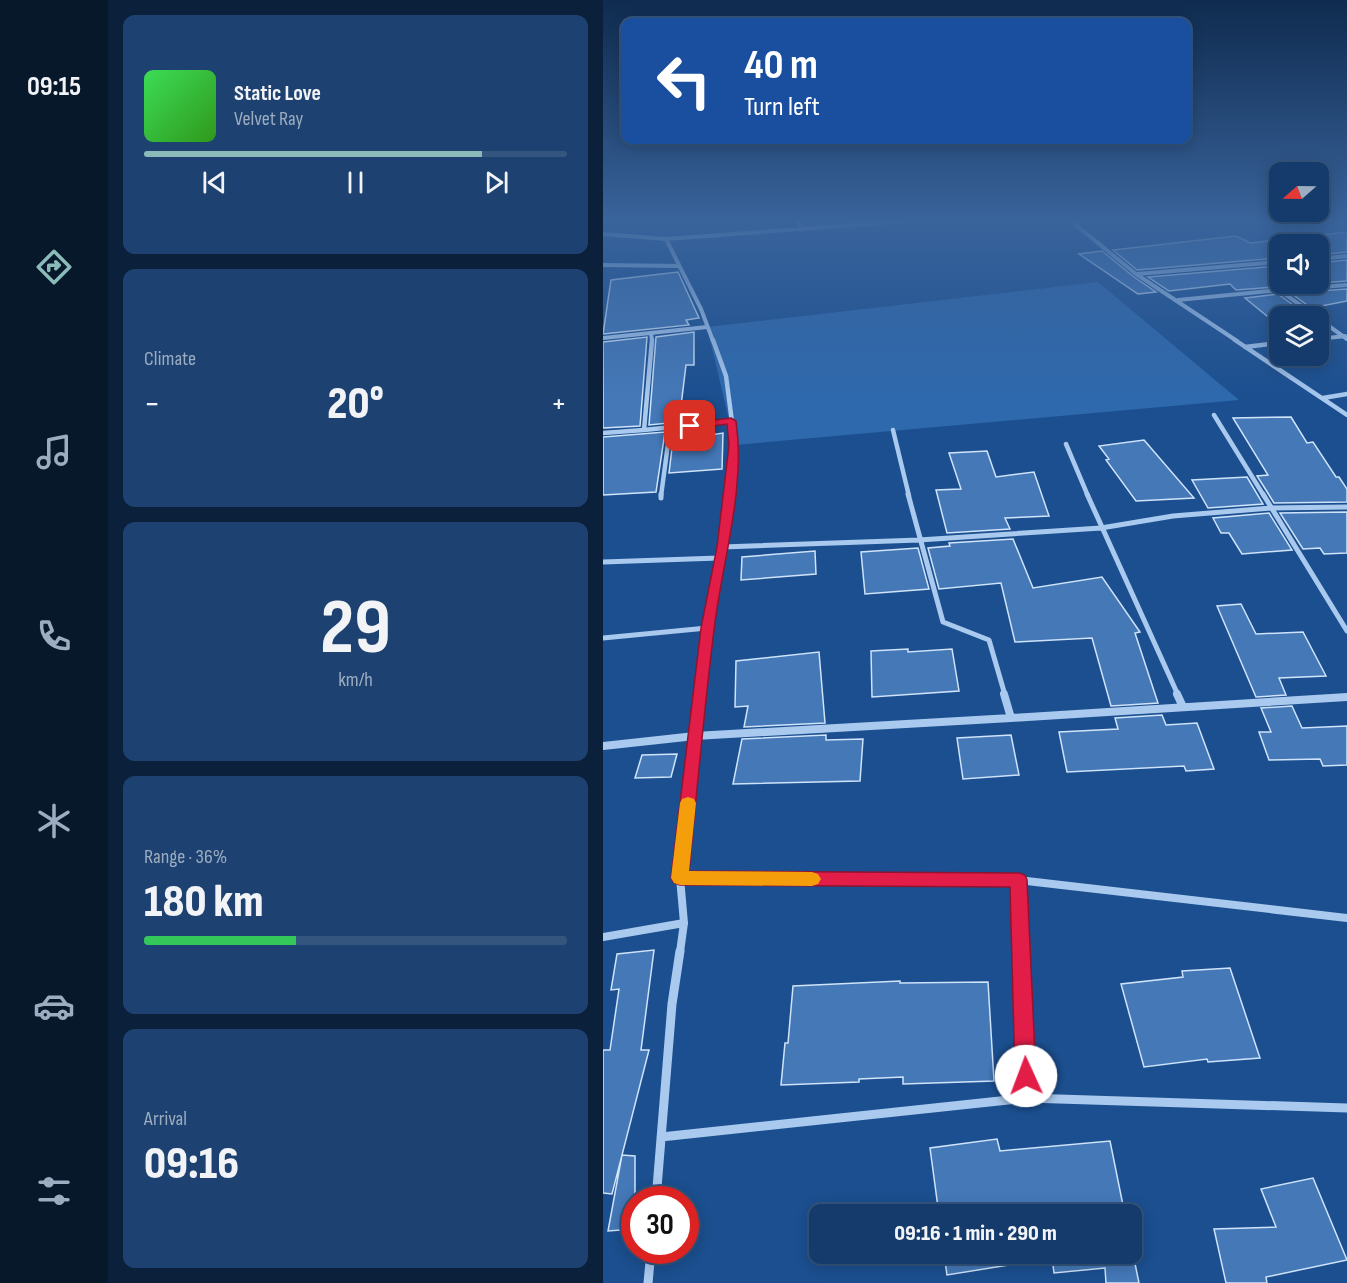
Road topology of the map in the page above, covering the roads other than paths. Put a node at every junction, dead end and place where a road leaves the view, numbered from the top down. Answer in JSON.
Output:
{"nodes":[{"id":1,"x":687,"y":281,"type":"edge"},
{"id":2,"x":1148,"y":281,"type":"edge"},
{"id":3,"x":1347,"y":285,"type":"edge"},
{"id":4,"x":1329,"y":287,"type":"edge"},
{"id":5,"x":1269,"y":292,"type":"edge"},
{"id":6,"x":1283,"y":294,"type":"edge"},
{"id":7,"x":1177,"y":300,"type":"junction"},
{"id":8,"x":1300,"y":306,"type":"edge"},
{"id":9,"x":1329,"y":326,"type":"edge"},
{"id":10,"x":707,"y":327,"type":"junction"},
{"id":11,"x":651,"y":333,"type":"junction"},
{"id":12,"x":1346,"y":337,"type":"edge"},
{"id":13,"x":603,"y":338,"type":"edge"},
{"id":14,"x":1329,"y":338,"type":"edge"},
{"id":15,"x":1269,"y":344,"type":"edge"},
{"id":16,"x":1244,"y":347,"type":"junction"},
{"id":17,"x":1347,"y":394,"type":"edge"},
{"id":18,"x":1323,"y":398,"type":"junction"},
{"id":19,"x":1214,"y":415,"type":"dead end"},
{"id":20,"x":1347,"y":415,"type":"edge"},
{"id":21,"x":731,"y":421,"type":"junction"},
{"id":22,"x":670,"y":429,"type":"junction"},
{"id":23,"x":644,"y":430,"type":"junction"},
{"id":24,"x":893,"y":430,"type":"dead end"},
{"id":25,"x":603,"y":433,"type":"edge"},
{"id":26,"x":1066,"y":444,"type":"dead end"},
{"id":27,"x":661,"y":498,"type":"dead end"},
{"id":28,"x":1347,"y":507,"type":"edge"},
{"id":29,"x":1271,"y":508,"type":"junction"},
{"id":30,"x":1101,"y":528,"type":"junction"},
{"id":31,"x":919,"y":540,"type":"junction"},
{"id":32,"x":723,"y":547,"type":"junction"},
{"id":33,"x":719,"y":558,"type":"junction"},
{"id":34,"x":603,"y":561,"type":"edge"},
{"id":35,"x":707,"y":628,"type":"junction"},
{"id":36,"x":1347,"y":631,"type":"edge"},
{"id":37,"x":603,"y":638,"type":"edge"},
{"id":38,"x":1347,"y":697,"type":"edge"},
{"id":39,"x":1183,"y":707,"type":"junction"},
{"id":40,"x":1011,"y":718,"type":"junction"},
{"id":41,"x":695,"y":736,"type":"junction"},
{"id":42,"x":603,"y":746,"type":"edge"},
{"id":43,"x":680,"y":878,"type":"junction"},
{"id":44,"x":1019,"y":880,"type":"junction"},
{"id":45,"x":1347,"y":918,"type":"edge"},
{"id":46,"x":684,"y":923,"type":"junction"},
{"id":47,"x":603,"y":937,"type":"edge"},
{"id":48,"x":1027,"y":1098,"type":"junction"},
{"id":49,"x":1347,"y":1108,"type":"edge"},
{"id":50,"x":661,"y":1137,"type":"junction"},
{"id":51,"x":657,"y":1186,"type":"edge"},
{"id":52,"x":650,"y":1264,"type":"edge"},
{"id":53,"x":648,"y":1283,"type":"edge"}],
"edges":[{"from":1,"to":10,"type":"street"},
{"from":2,"to":7,"type":"street"},
{"from":3,"to":4,"type":"street"},
{"from":5,"to":7,"type":"street"},
{"from":6,"to":8,"type":"street"},
{"from":7,"to":16,"type":"street"},
{"from":9,"to":12,"type":"street"},
{"from":10,"to":11,"type":"street"},
{"from":10,"to":21,"type":"street"},
{"from":11,"to":13,"type":"street"},
{"from":11,"to":23,"type":"street"},
{"from":12,"to":14,"type":"street"},
{"from":15,"to":16,"type":"street"},
{"from":16,"to":18,"type":"street"},
{"from":17,"to":18,"type":"street"},
{"from":18,"to":20,"type":"street"},
{"from":19,"to":29,"type":"street"},
{"from":21,"to":22,"type":"street"},
{"from":21,"to":32,"type":"street"},
{"from":22,"to":23,"type":"street"},
{"from":22,"to":27,"type":"street"},
{"from":23,"to":25,"type":"street"},
{"from":24,"to":31,"type":"street"},
{"from":26,"to":30,"type":"street"},
{"from":28,"to":29,"type":"street"},
{"from":29,"to":30,"type":"street"},
{"from":29,"to":36,"type":"street"},
{"from":30,"to":31,"type":"street"},
{"from":30,"to":39,"type":"street"},
{"from":31,"to":32,"type":"street"},
{"from":31,"to":40,"type":"street"},
{"from":32,"to":33,"type":"street"},
{"from":33,"to":34,"type":"street"},
{"from":33,"to":35,"type":"street"},
{"from":35,"to":37,"type":"street"},
{"from":35,"to":41,"type":"street"},
{"from":38,"to":39,"type":"street"},
{"from":39,"to":40,"type":"street"},
{"from":40,"to":41,"type":"street"},
{"from":41,"to":42,"type":"street"},
{"from":41,"to":43,"type":"street"},
{"from":43,"to":44,"type":"street"},
{"from":43,"to":46,"type":"street"},
{"from":44,"to":45,"type":"street"},
{"from":44,"to":48,"type":"street"},
{"from":46,"to":47,"type":"street"},
{"from":46,"to":50,"type":"street"},
{"from":48,"to":49,"type":"street"},
{"from":48,"to":50,"type":"street"},
{"from":50,"to":51,"type":"street"},
{"from":52,"to":53,"type":"street"}]}
